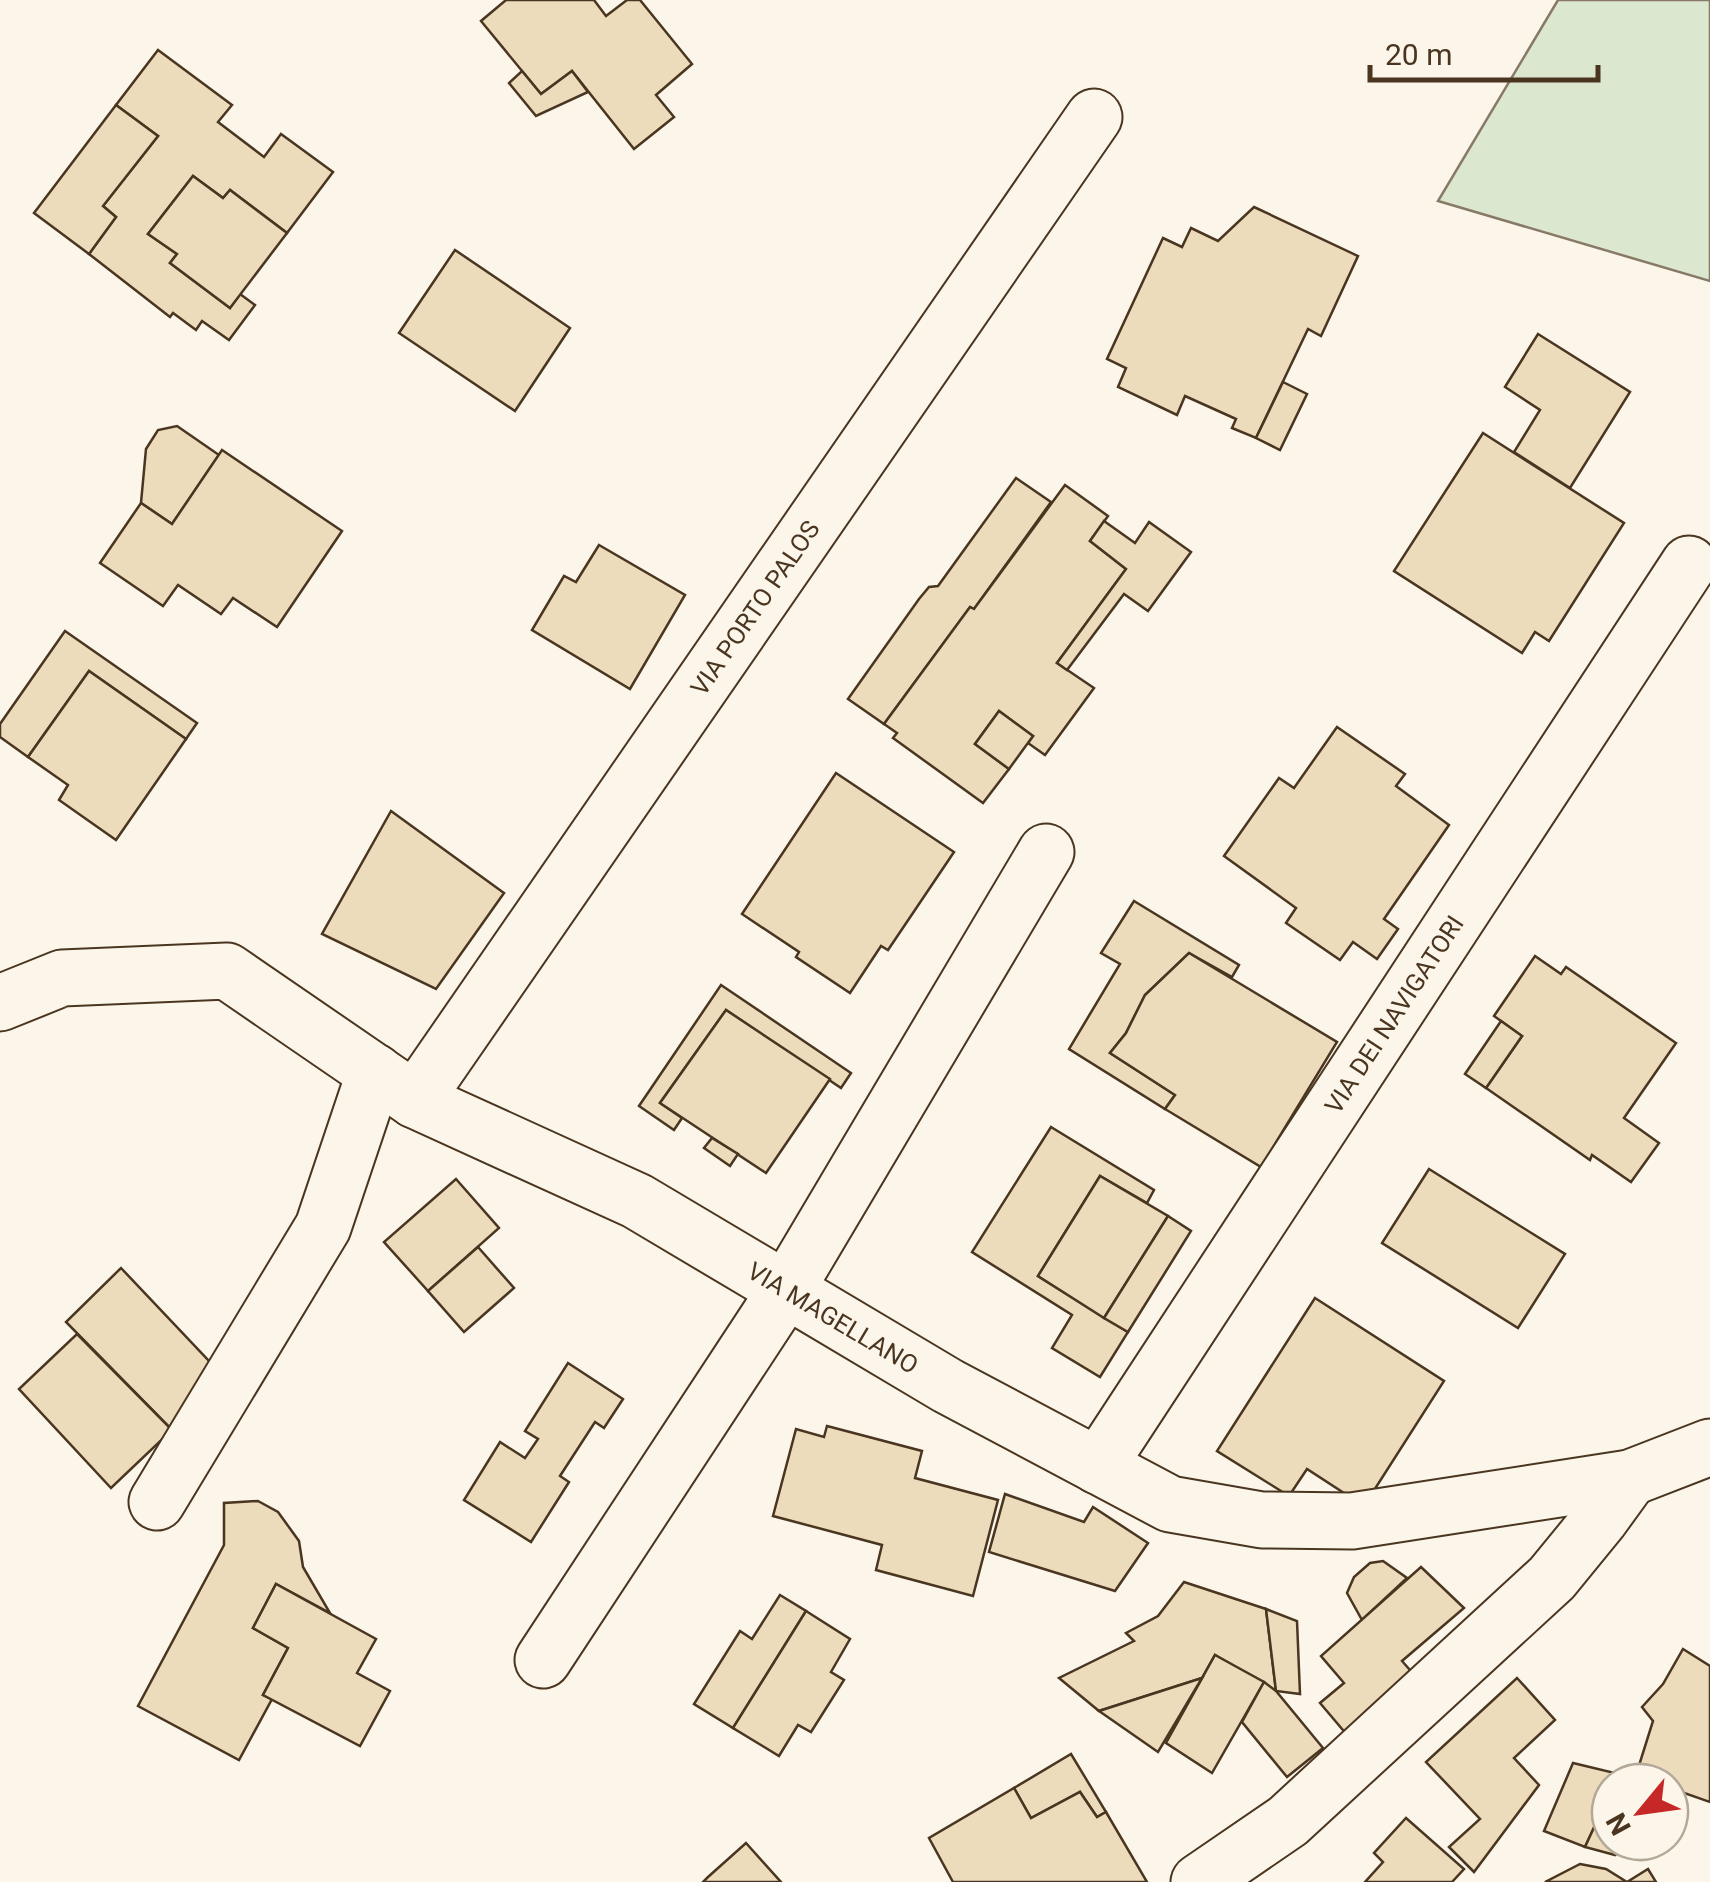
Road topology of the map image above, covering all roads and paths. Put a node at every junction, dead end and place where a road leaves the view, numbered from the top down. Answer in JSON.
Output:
{"nodes":[{"id":1,"x":1094,"y":117,"type":"dead end"},
{"id":2,"x":1689,"y":564,"type":"dead end"},
{"id":3,"x":1046,"y":852,"type":"dead end"},
{"id":4,"x":0,"y":1003,"type":"edge"},
{"id":5,"x":395,"y":1086,"type":"junction"},
{"id":6,"x":786,"y":1290,"type":"junction"},
{"id":7,"x":1710,"y":1448,"type":"edge"},
{"id":8,"x":1098,"y":1466,"type":"junction"},
{"id":9,"x":1630,"y":1478,"type":"junction"},
{"id":10,"x":156,"y":1502,"type":"dead end"},
{"id":11,"x":543,"y":1660,"type":"dead end"},
{"id":12,"x":1200,"y":1882,"type":"edge"}],
"edges":[{"from":1,"to":5,"type":"street","name":"VIA PORTO PALOS"},
{"from":2,"to":8,"type":"street","name":"VIA DEI NAVIGATORI"},
{"from":3,"to":6,"type":"street"},
{"from":4,"to":5,"type":"street","name":"VIA MAGELLANO"},
{"from":5,"to":6,"type":"street","name":"VIA MAGELLANO"},
{"from":5,"to":10,"type":"street","name":"VIA PORTO PALOS"},
{"from":6,"to":8,"type":"street","name":"VIA MAGELLANO"},
{"from":6,"to":11,"type":"street"},
{"from":7,"to":9,"type":"street","name":"VIA MAGELLANO"},
{"from":8,"to":9,"type":"street","name":"VIA MAGELLANO"},
{"from":9,"to":12,"type":"street"}]}
